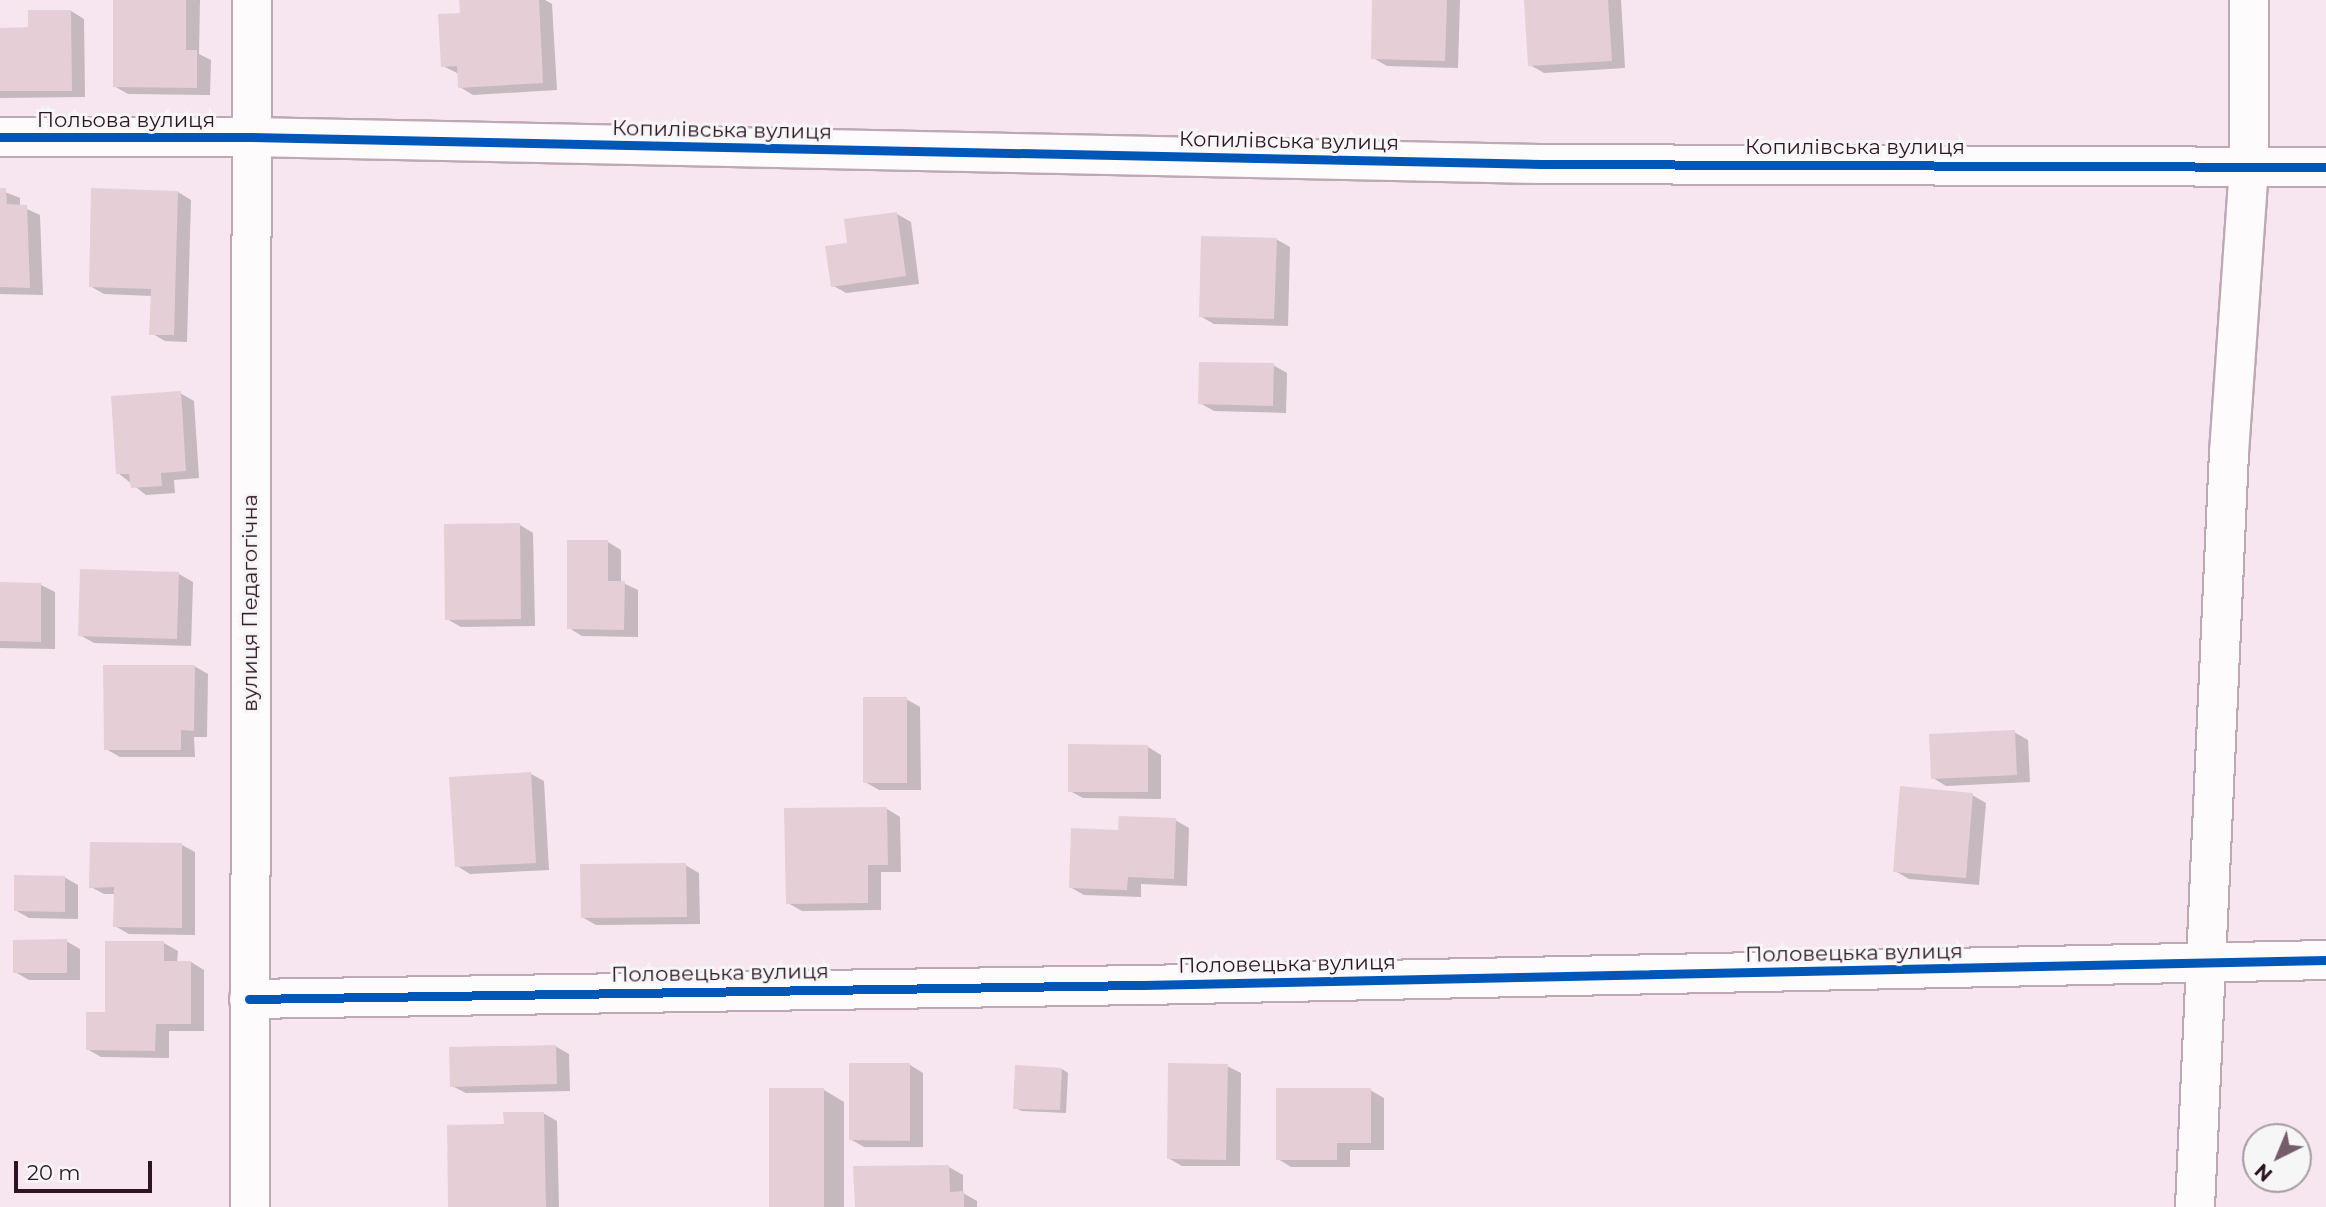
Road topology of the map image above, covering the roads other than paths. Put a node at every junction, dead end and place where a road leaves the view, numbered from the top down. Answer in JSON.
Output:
{"nodes":[{"id":1,"x":252,"y":0,"type":"edge"},
{"id":2,"x":2249,"y":0,"type":"edge"},
{"id":3,"x":0,"y":137,"type":"edge"},
{"id":4,"x":251,"y":137,"type":"junction"},
{"id":5,"x":2249,"y":165,"type":"junction"},
{"id":6,"x":2326,"y":167,"type":"edge"},
{"id":7,"x":2326,"y":960,"type":"edge"},
{"id":8,"x":2204,"y":965,"type":"junction"},
{"id":9,"x":249,"y":999,"type":"junction"},
{"id":10,"x":250,"y":1207,"type":"edge"},
{"id":11,"x":2195,"y":1207,"type":"edge"}],
"edges":[{"from":1,"to":4,"type":"street","name":"вулиця Педагогічна"},
{"from":2,"to":5,"type":"street"},
{"from":3,"to":4,"type":"street","name":"Польова вулиця"},
{"from":4,"to":5,"type":"street","name":"Копилівська вулиця"},
{"from":4,"to":9,"type":"street","name":"вулиця Педагогічна"},
{"from":5,"to":6,"type":"street","name":"Копилівська вулиця"},
{"from":5,"to":8,"type":"street"},
{"from":7,"to":8,"type":"street","name":"Половецька вулиця"},
{"from":8,"to":9,"type":"street","name":"Половецька вулиця"},
{"from":8,"to":11,"type":"street"},
{"from":9,"to":10,"type":"street","name":"вулиця Педагогічна"}]}
